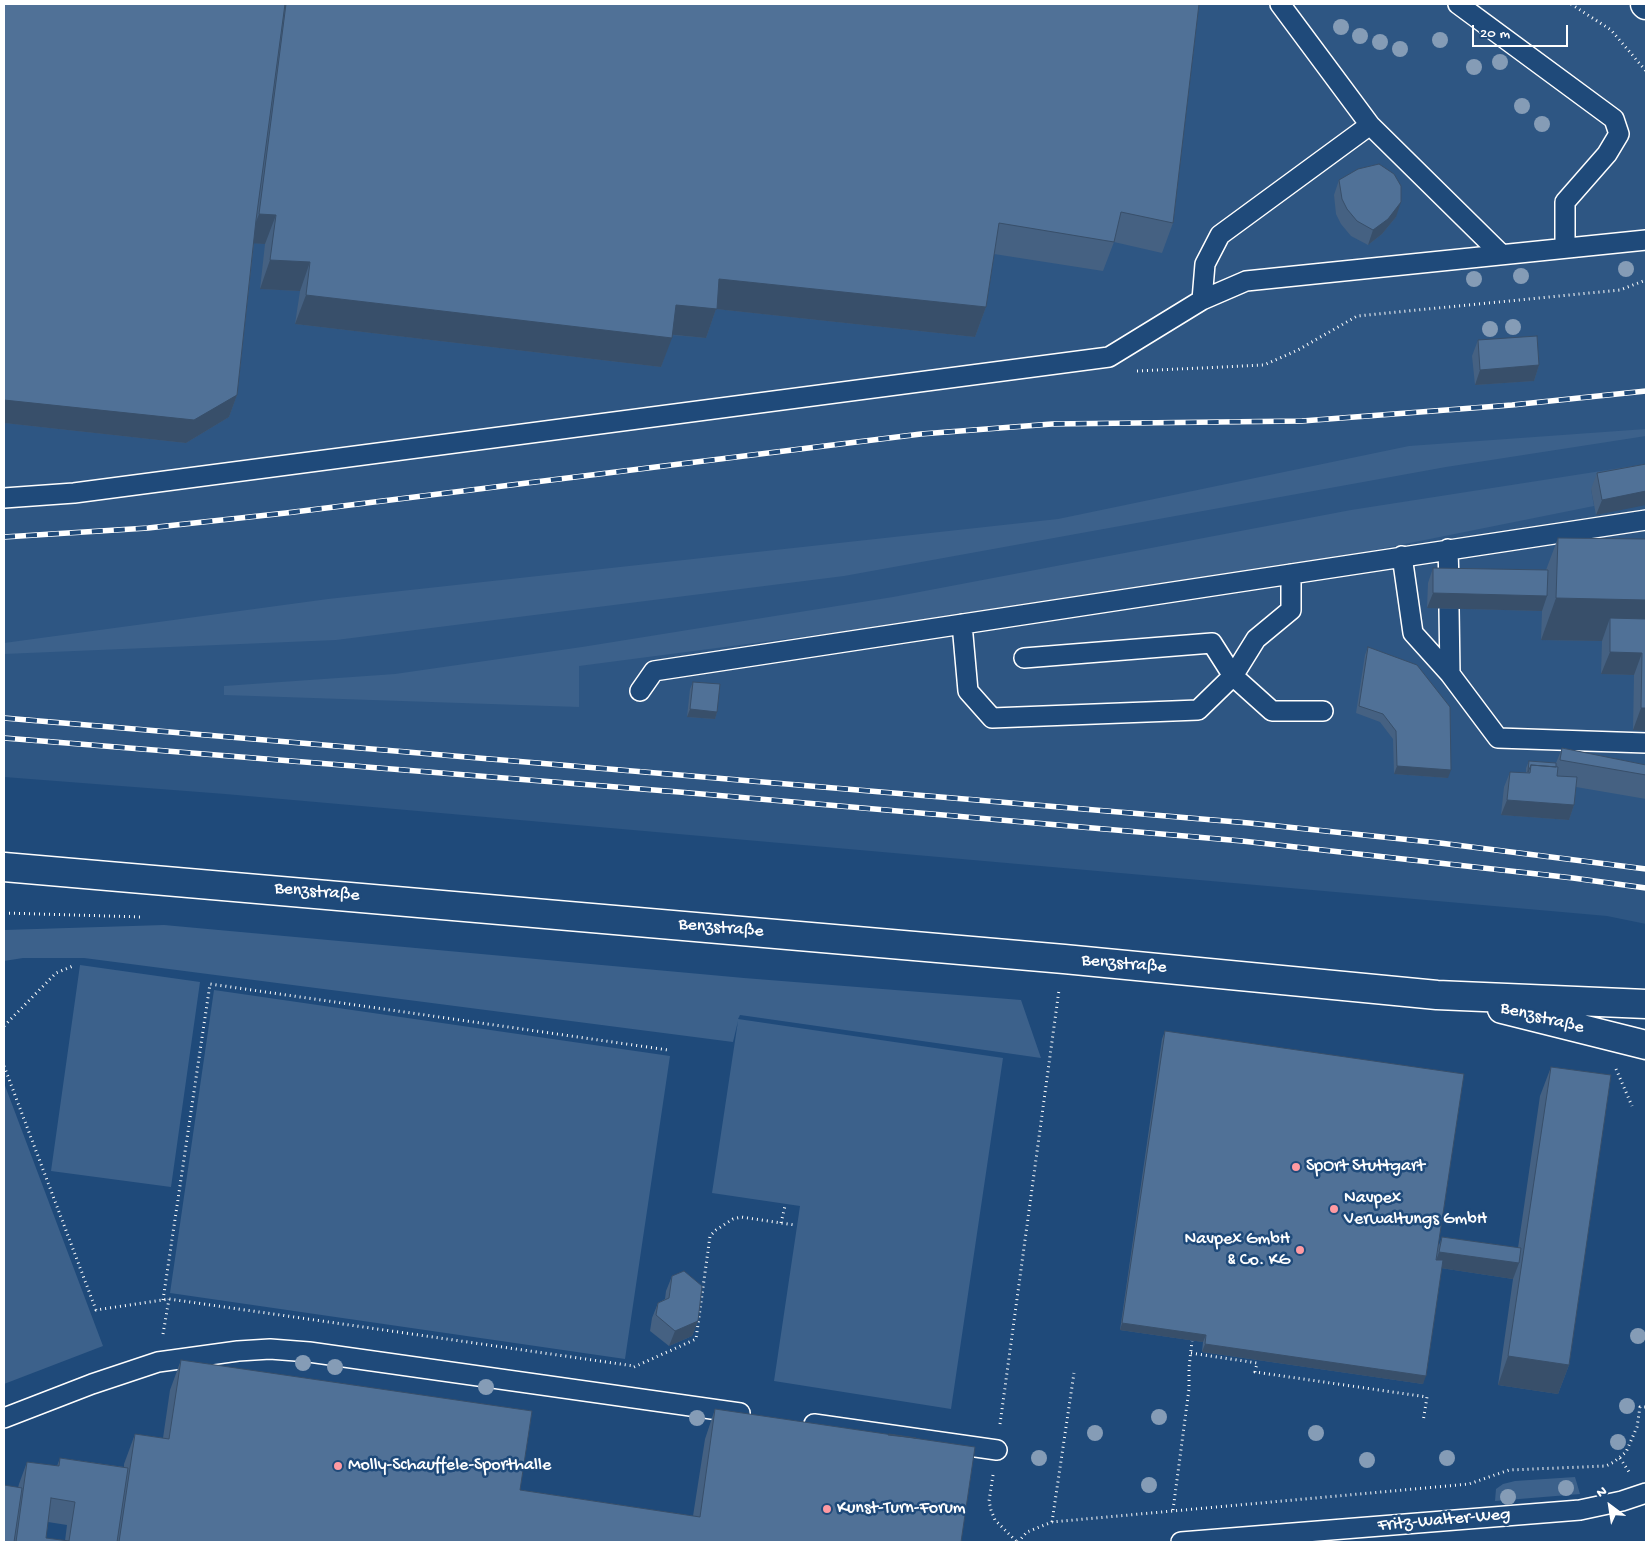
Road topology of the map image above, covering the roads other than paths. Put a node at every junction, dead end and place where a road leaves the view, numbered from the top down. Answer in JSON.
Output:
{"nodes":[{"id":1,"x":1280,"y":4,"type":"edge"},
{"id":2,"x":1458,"y":4,"type":"edge"},
{"id":3,"x":1370,"y":125,"type":"junction"},
{"id":4,"x":1646,"y":240,"type":"edge"},
{"id":5,"x":1565,"y":248,"type":"junction"},
{"id":6,"x":1501,"y":254,"type":"junction"},
{"id":7,"x":1202,"y":300,"type":"junction"},
{"id":8,"x":4,"y":498,"type":"edge"},
{"id":9,"x":1646,"y":520,"type":"edge"},
{"id":10,"x":1448,"y":549,"type":"junction"},
{"id":11,"x":1402,"y":556,"type":"junction"},
{"id":12,"x":1291,"y":574,"type":"junction"},
{"id":13,"x":1448,"y":583,"type":"edge"},
{"id":14,"x":1449,"y":609,"type":"edge"},
{"id":15,"x":962,"y":624,"type":"junction"},
{"id":16,"x":1024,"y":658,"type":"dead end"},
{"id":17,"x":1450,"y":674,"type":"junction"},
{"id":18,"x":1233,"y":676,"type":"junction"},
{"id":19,"x":640,"y":691,"type":"dead end"},
{"id":20,"x":1323,"y":711,"type":"dead end"},
{"id":21,"x":1646,"y":742,"type":"edge"},
{"id":22,"x":4,"y":867,"type":"edge"},
{"id":23,"x":1437,"y":995,"type":"junction"},
{"id":24,"x":1646,"y":1004,"type":"edge"},
{"id":25,"x":1646,"y":1045,"type":"edge"},
{"id":26,"x":754,"y":1415,"type":"edge"},
{"id":27,"x":4,"y":1418,"type":"edge"},
{"id":28,"x":793,"y":1421,"type":"edge"},
{"id":29,"x":996,"y":1450,"type":"road end"},
{"id":30,"x":1646,"y":1493,"type":"edge"},
{"id":31,"x":1181,"y":1542,"type":"edge"}],
"edges":[{"from":1,"to":3,"type":"lane"},
{"from":2,"to":5,"type":"lane"},
{"from":3,"to":6,"type":"lane"},
{"from":3,"to":7,"type":"lane"},
{"from":4,"to":5,"type":"lane"},
{"from":5,"to":6,"type":"lane"},
{"from":6,"to":7,"type":"lane"},
{"from":7,"to":8,"type":"lane"},
{"from":9,"to":10,"type":"lane"},
{"from":10,"to":11,"type":"lane"},
{"from":10,"to":13,"type":"lane"},
{"from":11,"to":12,"type":"lane"},
{"from":11,"to":17,"type":"lane"},
{"from":12,"to":15,"type":"lane"},
{"from":12,"to":18,"type":"lane"},
{"from":14,"to":17,"type":"lane"},
{"from":15,"to":18,"type":"lane"},
{"from":15,"to":19,"type":"lane"},
{"from":16,"to":18,"type":"lane"},
{"from":17,"to":21,"type":"lane"},
{"from":18,"to":20,"type":"lane"},
{"from":22,"to":23,"type":"main road","name":"Benzstraße"},
{"from":23,"to":24,"type":"main road","name":"Benzstraße"},
{"from":23,"to":25,"type":"main road","name":"Benzstraße"},
{"from":26,"to":27,"type":"lane"},
{"from":28,"to":29,"type":"lane"},
{"from":30,"to":31,"type":"lane","name":"Fritz-Walter-Weg"}]}
